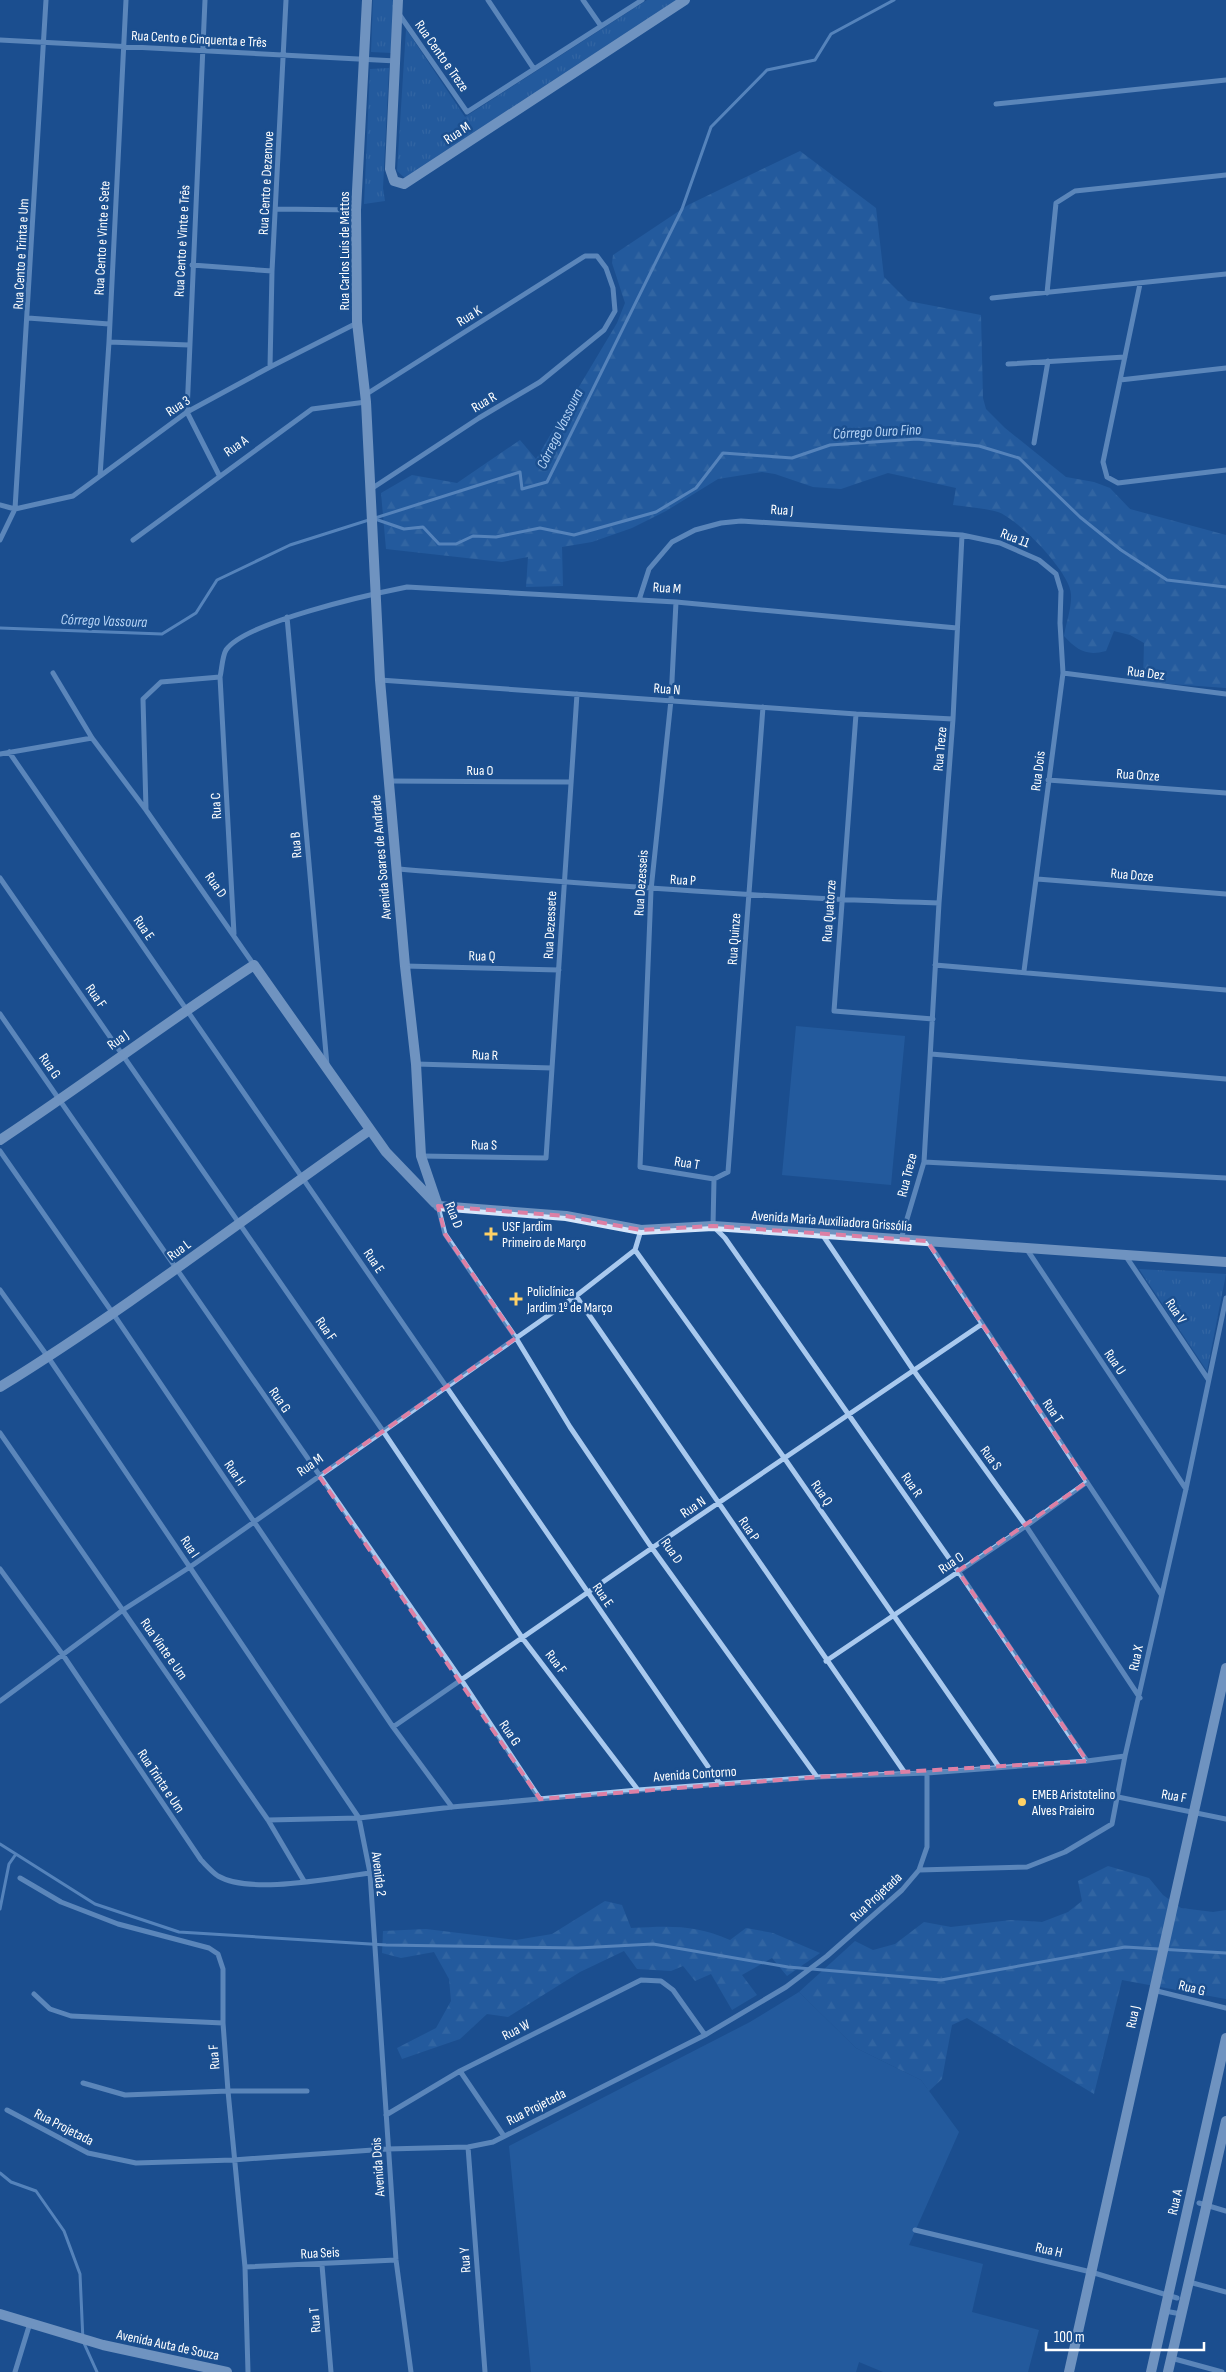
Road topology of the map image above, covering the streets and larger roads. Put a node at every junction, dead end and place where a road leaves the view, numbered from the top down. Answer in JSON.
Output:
{"nodes":[{"id":1,"x":46,"y":0,"type":"edge"},
{"id":2,"x":126,"y":0,"type":"edge"},
{"id":3,"x":204,"y":0,"type":"edge"},
{"id":4,"x":286,"y":0,"type":"edge"},
{"id":5,"x":367,"y":0,"type":"edge"},
{"id":6,"x":398,"y":0,"type":"edge"},
{"id":7,"x":488,"y":0,"type":"edge"},
{"id":8,"x":583,"y":0,"type":"edge"},
{"id":9,"x":642,"y":0,"type":"edge"},
{"id":10,"x":685,"y":0,"type":"edge"},
{"id":11,"x":398,"y":12,"type":"junction"},
{"id":12,"x":601,"y":26,"type":"junction"},
{"id":13,"x":0,"y":40,"type":"edge"},
{"id":14,"x":44,"y":42,"type":"junction"},
{"id":15,"x":124,"y":45,"type":"junction"},
{"id":16,"x":202,"y":49,"type":"junction"},
{"id":17,"x":284,"y":55,"type":"junction"},
{"id":18,"x":364,"y":60,"type":"junction"},
{"id":19,"x":396,"y":61,"type":"junction"},
{"id":20,"x":534,"y":69,"type":"junction"},
{"id":21,"x":1226,"y":80,"type":"edge"},
{"id":22,"x":996,"y":104,"type":"dead end"},
{"id":23,"x":467,"y":112,"type":"joint"},
{"id":24,"x":1226,"y":175,"type":"edge"},
{"id":25,"x":277,"y":209,"type":"junction"},
{"id":26,"x":356,"y":210,"type":"junction"},
{"id":27,"x":585,"y":256,"type":"joint"},
{"id":28,"x":192,"y":264,"type":"junction"},
{"id":29,"x":272,"y":271,"type":"junction"},
{"id":30,"x":1226,"y":274,"type":"edge"},
{"id":31,"x":1140,"y":284,"type":"junction"},
{"id":32,"x":1047,"y":293,"type":"junction"},
{"id":33,"x":992,"y":298,"type":"dead end"},
{"id":34,"x":28,"y":318,"type":"junction"},
{"id":35,"x":357,"y":322,"type":"junction"},
{"id":36,"x":109,"y":324,"type":"junction"},
{"id":37,"x":109,"y":342,"type":"junction"},
{"id":38,"x":189,"y":344,"type":"junction"},
{"id":39,"x":1124,"y":357,"type":"junction"},
{"id":40,"x":1048,"y":361,"type":"junction"},
{"id":41,"x":1008,"y":364,"type":"dead end"},
{"id":42,"x":270,"y":366,"type":"junction"},
{"id":43,"x":1226,"y":368,"type":"edge"},
{"id":44,"x":1120,"y":380,"type":"junction"},
{"id":45,"x":366,"y":398,"type":"junction"},
{"id":46,"x":187,"y":412,"type":"junction"},
{"id":47,"x":1034,"y":443,"type":"dead end"},
{"id":48,"x":1226,"y":470,"type":"edge"},
{"id":49,"x":219,"y":475,"type":"junction"},
{"id":50,"x":100,"y":476,"type":"junction"},
{"id":51,"x":371,"y":488,"type":"junction"},
{"id":52,"x":370,"y":502,"type":"joint"},
{"id":53,"x":0,"y":505,"type":"edge"},
{"id":54,"x":15,"y":510,"type":"junction"},
{"id":55,"x":962,"y":535,"type":"junction"},
{"id":56,"x":0,"y":540,"type":"edge"},
{"id":57,"x":133,"y":540,"type":"dead end"},
{"id":58,"x":1056,"y":574,"type":"joint"},
{"id":59,"x":375,"y":593,"type":"junction"},
{"id":60,"x":639,"y":600,"type":"junction"},
{"id":61,"x":676,"y":602,"type":"junction"},
{"id":62,"x":287,"y":618,"type":"junction"},
{"id":63,"x":957,"y":628,"type":"junction"},
{"id":64,"x":53,"y":673,"type":"dead end"},
{"id":65,"x":1063,"y":673,"type":"junction"},
{"id":66,"x":220,"y":677,"type":"junction"},
{"id":67,"x":380,"y":680,"type":"junction"},
{"id":68,"x":577,"y":694,"type":"junction"},
{"id":69,"x":1226,"y":694,"type":"edge"},
{"id":70,"x":671,"y":700,"type":"junction"},
{"id":71,"x":763,"y":707,"type":"junction"},
{"id":72,"x":856,"y":714,"type":"junction"},
{"id":73,"x":953,"y":719,"type":"junction"},
{"id":74,"x":92,"y":738,"type":"junction"},
{"id":75,"x":9,"y":752,"type":"junction"},
{"id":76,"x":0,"y":754,"type":"edge"},
{"id":77,"x":1048,"y":780,"type":"junction"},
{"id":78,"x":388,"y":781,"type":"junction"},
{"id":79,"x":571,"y":782,"type":"junction"},
{"id":80,"x":1226,"y":793,"type":"edge"},
{"id":81,"x":146,"y":810,"type":"junction"},
{"id":82,"x":397,"y":869,"type":"junction"},
{"id":83,"x":0,"y":878,"type":"edge"},
{"id":84,"x":1037,"y":879,"type":"junction"},
{"id":85,"x":563,"y":882,"type":"junction"},
{"id":86,"x":651,"y":890,"type":"junction"},
{"id":87,"x":749,"y":894,"type":"junction"},
{"id":88,"x":1226,"y":894,"type":"edge"},
{"id":89,"x":841,"y":900,"type":"junction"},
{"id":90,"x":939,"y":903,"type":"junction"},
{"id":91,"x":234,"y":934,"type":"junction"},
{"id":92,"x":254,"y":965,"type":"junction"},
{"id":93,"x":935,"y":965,"type":"junction"},
{"id":94,"x":405,"y":966,"type":"junction"},
{"id":95,"x":559,"y":970,"type":"junction"},
{"id":96,"x":1024,"y":971,"type":"junction"},
{"id":97,"x":1226,"y":990,"type":"edge"},
{"id":98,"x":186,"y":1009,"type":"junction"},
{"id":99,"x":0,"y":1014,"type":"edge"},
{"id":100,"x":933,"y":1019,"type":"junction"},
{"id":101,"x":122,"y":1054,"type":"junction"},
{"id":102,"x":931,"y":1054,"type":"junction"},
{"id":103,"x":416,"y":1064,"type":"junction"},
{"id":104,"x":552,"y":1068,"type":"junction"},
{"id":105,"x":328,"y":1070,"type":"junction"},
{"id":106,"x":1226,"y":1078,"type":"edge"},
{"id":107,"x":61,"y":1100,"type":"junction"},
{"id":108,"x":370,"y":1130,"type":"junction"},
{"id":109,"x":0,"y":1140,"type":"edge"},
{"id":110,"x":0,"y":1151,"type":"edge"},
{"id":111,"x":422,"y":1156,"type":"junction"},
{"id":112,"x":546,"y":1158,"type":"joint"},
{"id":113,"x":924,"y":1162,"type":"junction"},
{"id":114,"x":640,"y":1167,"type":"joint"},
{"id":115,"x":728,"y":1172,"type":"joint"},
{"id":116,"x":303,"y":1177,"type":"junction"},
{"id":117,"x":1226,"y":1178,"type":"edge"},
{"id":118,"x":714,"y":1179,"type":"junction"},
{"id":119,"x":438,"y":1206,"type":"junction"},
{"id":120,"x":239,"y":1223,"type":"junction"},
{"id":121,"x":713,"y":1226,"type":"junction"},
{"id":122,"x":641,"y":1230,"type":"junction"},
{"id":123,"x":822,"y":1234,"type":"junction"},
{"id":124,"x":901,"y":1239,"type":"junction"},
{"id":125,"x":927,"y":1241,"type":"junction"},
{"id":126,"x":1026,"y":1248,"type":"junction"},
{"id":127,"x":635,"y":1250,"type":"junction"},
{"id":128,"x":1125,"y":1255,"type":"junction"},
{"id":129,"x":1226,"y":1262,"type":"edge"},
{"id":130,"x":176,"y":1269,"type":"junction"},
{"id":131,"x":0,"y":1290,"type":"edge"},
{"id":132,"x":576,"y":1296,"type":"junction"},
{"id":133,"x":1226,"y":1298,"type":"edge"},
{"id":134,"x":112,"y":1312,"type":"junction"},
{"id":135,"x":982,"y":1324,"type":"junction"},
{"id":136,"x":516,"y":1338,"type":"junction"},
{"id":137,"x":48,"y":1357,"type":"junction"},
{"id":138,"x":914,"y":1371,"type":"junction"},
{"id":139,"x":1208,"y":1379,"type":"junction"},
{"id":140,"x":446,"y":1386,"type":"junction"},
{"id":141,"x":0,"y":1387,"type":"edge"},
{"id":142,"x":849,"y":1416,"type":"junction"},
{"id":143,"x":383,"y":1431,"type":"junction"},
{"id":144,"x":0,"y":1433,"type":"edge"},
{"id":145,"x":785,"y":1459,"type":"junction"},
{"id":146,"x":319,"y":1476,"type":"junction"},
{"id":147,"x":1087,"y":1482,"type":"junction"},
{"id":148,"x":1186,"y":1489,"type":"junction"},
{"id":149,"x":718,"y":1503,"type":"junction"},
{"id":150,"x":254,"y":1521,"type":"junction"},
{"id":151,"x":1026,"y":1526,"type":"junction"},
{"id":152,"x":652,"y":1548,"type":"junction"},
{"id":153,"x":190,"y":1567,"type":"junction"},
{"id":154,"x":0,"y":1569,"type":"edge"},
{"id":155,"x":958,"y":1571,"type":"junction"},
{"id":156,"x":587,"y":1593,"type":"junction"},
{"id":157,"x":1161,"y":1594,"type":"junction"},
{"id":158,"x":123,"y":1610,"type":"junction"},
{"id":159,"x":893,"y":1615,"type":"junction"},
{"id":160,"x":524,"y":1639,"type":"junction"},
{"id":161,"x":63,"y":1655,"type":"junction"},
{"id":162,"x":826,"y":1661,"type":"junction"},
{"id":163,"x":1226,"y":1668,"type":"edge"},
{"id":164,"x":462,"y":1681,"type":"junction"},
{"id":165,"x":1140,"y":1698,"type":"junction"},
{"id":166,"x":0,"y":1701,"type":"edge"},
{"id":167,"x":393,"y":1727,"type":"junction"},
{"id":168,"x":1125,"y":1756,"type":"junction"},
{"id":169,"x":1087,"y":1762,"type":"junction"},
{"id":170,"x":999,"y":1767,"type":"junction"},
{"id":171,"x":927,"y":1773,"type":"junction"},
{"id":172,"x":905,"y":1774,"type":"junction"},
{"id":173,"x":817,"y":1777,"type":"junction"},
{"id":174,"x":720,"y":1784,"type":"junction"},
{"id":175,"x":638,"y":1790,"type":"junction"},
{"id":176,"x":1118,"y":1797,"type":"junction"},
{"id":177,"x":540,"y":1799,"type":"junction"},
{"id":178,"x":452,"y":1807,"type":"junction"},
{"id":179,"x":1194,"y":1811,"type":"junction"},
{"id":180,"x":360,"y":1818,"type":"junction"},
{"id":181,"x":1226,"y":1819,"type":"edge"},
{"id":182,"x":268,"y":1820,"type":"junction"},
{"id":183,"x":919,"y":1870,"type":"junction"},
{"id":184,"x":370,"y":1873,"type":"junction"},
{"id":185,"x":20,"y":1878,"type":"dead end"},
{"id":186,"x":304,"y":1881,"type":"junction"},
{"id":187,"x":374,"y":1960,"type":"joint"},
{"id":188,"x":1153,"y":1989,"type":"junction"},
{"id":189,"x":34,"y":1994,"type":"dead end"},
{"id":190,"x":1226,"y":2008,"type":"edge"},
{"id":191,"x":223,"y":2023,"type":"junction"},
{"id":192,"x":705,"y":2035,"type":"junction"},
{"id":193,"x":1226,"y":2038,"type":"edge"},
{"id":194,"x":460,"y":2070,"type":"junction"},
{"id":195,"x":83,"y":2083,"type":"dead end"},
{"id":196,"x":228,"y":2091,"type":"junction"},
{"id":197,"x":307,"y":2091,"type":"dead end"},
{"id":198,"x":7,"y":2110,"type":"dead end"},
{"id":199,"x":386,"y":2115,"type":"junction"},
{"id":200,"x":1226,"y":2121,"type":"edge"},
{"id":201,"x":504,"y":2136,"type":"junction"},
{"id":202,"x":468,"y":2147,"type":"junction"},
{"id":203,"x":387,"y":2149,"type":"junction"},
{"id":204,"x":234,"y":2160,"type":"junction"},
{"id":205,"x":1203,"y":2204,"type":"junction"},
{"id":206,"x":1226,"y":2211,"type":"edge"},
{"id":207,"x":915,"y":2230,"type":"dead end"},
{"id":208,"x":396,"y":2260,"type":"junction"},
{"id":209,"x":322,"y":2265,"type":"junction"},
{"id":210,"x":245,"y":2268,"type":"junction"},
{"id":211,"x":1091,"y":2272,"type":"junction"},
{"id":212,"x":1189,"y":2282,"type":"junction"},
{"id":213,"x":1226,"y":2292,"type":"edge"},
{"id":214,"x":1173,"y":2296,"type":"junction"},
{"id":215,"x":1165,"y":2311,"type":"junction"},
{"id":216,"x":0,"y":2314,"type":"edge"},
{"id":217,"x":1181,"y":2314,"type":"junction"},
{"id":218,"x":30,"y":2323,"type":"junction"},
{"id":219,"x":1171,"y":2358,"type":"junction"},
{"id":220,"x":15,"y":2372,"type":"edge"},
{"id":221,"x":227,"y":2372,"type":"edge"},
{"id":222,"x":248,"y":2372,"type":"edge"},
{"id":223,"x":331,"y":2372,"type":"edge"},
{"id":224,"x":411,"y":2372,"type":"edge"},
{"id":225,"x":485,"y":2372,"type":"edge"},
{"id":226,"x":1069,"y":2372,"type":"edge"},
{"id":227,"x":1151,"y":2372,"type":"edge"},
{"id":228,"x":1168,"y":2372,"type":"edge"},
{"id":229,"x":1222,"y":2372,"type":"edge"}],
"edges":[{"from":1,"to":14,"type":"street","name":"Rua Cento e Trinta e Um"},
{"from":2,"to":15,"type":"street","name":"Rua Cento e Vinte e Sete"},
{"from":3,"to":16,"type":"street","name":"Rua Cento e Vinte e Três"},
{"from":4,"to":17,"type":"street","name":"Rua Cento e Dezenove"},
{"from":5,"to":18,"type":"street","name":"Rua Carlos Luís de Mattos"},
{"from":6,"to":11,"type":"street","name":"Rua M"},
{"from":7,"to":20,"type":"street"},
{"from":8,"to":12,"type":"street"},
{"from":9,"to":12,"type":"street","name":"Rua M"},
{"from":10,"to":19,"type":"street","name":"Rua M"},
{"from":11,"to":19,"type":"street","name":"Rua M"},
{"from":11,"to":23,"type":"street","name":"Rua Cento e Treze"},
{"from":12,"to":20,"type":"street","name":"Rua M"},
{"from":13,"to":14,"type":"street","name":"Rua Cento e Cinquenta e Três"},
{"from":14,"to":15,"type":"street","name":"Rua Cento e Cinquenta e Três"},
{"from":14,"to":34,"type":"street","name":"Rua Cento e Trinta e Um"},
{"from":15,"to":16,"type":"street","name":"Rua Cento e Cinquenta e Três"},
{"from":15,"to":36,"type":"street","name":"Rua Cento e Vinte e Sete"},
{"from":16,"to":17,"type":"street","name":"Rua Cento e Cinquenta e Três"},
{"from":16,"to":28,"type":"street","name":"Rua Cento e Vinte e Três"},
{"from":17,"to":18,"type":"street","name":"Rua Cento e Cinquenta e Três"},
{"from":17,"to":25,"type":"street","name":"Rua Cento e Dezenove"},
{"from":18,"to":19,"type":"street","name":"Rua Cento e Cinquenta e Três"},
{"from":18,"to":26,"type":"street","name":"Rua Carlos Luís de Mattos"},
{"from":20,"to":23,"type":"street","name":"Rua M"},
{"from":21,"to":22,"type":"street"},
{"from":24,"to":32,"type":"street"},
{"from":25,"to":26,"type":"street"},
{"from":25,"to":29,"type":"street","name":"Rua Cento e Dezenove"},
{"from":26,"to":35,"type":"street","name":"Rua Carlos Luís de Mattos"},
{"from":27,"to":45,"type":"street","name":"Rua K"},
{"from":27,"to":51,"type":"street","name":"Rua R"},
{"from":28,"to":29,"type":"street"},
{"from":28,"to":38,"type":"street","name":"Rua Cento e Vinte e Três"},
{"from":29,"to":42,"type":"street","name":"Rua Cento e Dezenove"},
{"from":30,"to":31,"type":"street"},
{"from":31,"to":32,"type":"street"},
{"from":31,"to":39,"type":"street"},
{"from":32,"to":33,"type":"street"},
{"from":34,"to":36,"type":"street"},
{"from":34,"to":54,"type":"street","name":"Rua Cento e Trinta e Um"},
{"from":35,"to":42,"type":"street","name":"Rua 3"},
{"from":35,"to":45,"type":"street","name":"Rua Carlos Luís de Mattos"},
{"from":36,"to":37,"type":"street","name":"Rua Cento e Vinte e Sete"},
{"from":37,"to":38,"type":"street"},
{"from":37,"to":50,"type":"street","name":"Rua Cento e Vinte e Sete"},
{"from":38,"to":46,"type":"street","name":"Rua Cento e Vinte e Três"},
{"from":39,"to":40,"type":"street"},
{"from":39,"to":44,"type":"street"},
{"from":40,"to":41,"type":"street"},
{"from":40,"to":47,"type":"street"},
{"from":42,"to":46,"type":"street","name":"Rua 3"},
{"from":43,"to":44,"type":"street"},
{"from":44,"to":48,"type":"street"},
{"from":45,"to":49,"type":"street","name":"Rua A"},
{"from":45,"to":51,"type":"street","name":"Rua Carlos Luís de Mattos"},
{"from":46,"to":49,"type":"street","name":"Rua Cento e Vinte e Três"},
{"from":46,"to":50,"type":"street","name":"Rua 3"},
{"from":49,"to":57,"type":"street","name":"Rua A"},
{"from":50,"to":54,"type":"street","name":"Rua 3"},
{"from":51,"to":52,"type":"street","name":"Rua Carlos Luís de Mattos"},
{"from":52,"to":59,"type":"street","name":"Avenida Soares de Andrade"},
{"from":53,"to":54,"type":"street"},
{"from":54,"to":56,"type":"street"},
{"from":55,"to":58,"type":"street","name":"Rua 11"},
{"from":55,"to":60,"type":"street","name":"Rua J"},
{"from":55,"to":63,"type":"street","name":"Rua Treze"},
{"from":58,"to":65,"type":"street","name":"Rua Dois"},
{"from":59,"to":60,"type":"street","name":"Rua M"},
{"from":59,"to":62,"type":"street"},
{"from":59,"to":67,"type":"street","name":"Avenida Soares de Andrade"},
{"from":60,"to":61,"type":"street","name":"Rua M"},
{"from":61,"to":63,"type":"street","name":"Rua M"},
{"from":61,"to":70,"type":"street","name":"Rua Dezesseis"},
{"from":62,"to":66,"type":"street"},
{"from":62,"to":105,"type":"street","name":"Rua B"},
{"from":63,"to":73,"type":"street","name":"Rua Treze"},
{"from":64,"to":74,"type":"street","name":"Rua D"},
{"from":65,"to":69,"type":"street","name":"Rua Dez"},
{"from":65,"to":77,"type":"street","name":"Rua Dois"},
{"from":66,"to":81,"type":"street"},
{"from":66,"to":91,"type":"street","name":"Rua C"},
{"from":67,"to":68,"type":"street","name":"Rua N"},
{"from":67,"to":78,"type":"street","name":"Avenida Soares de Andrade"},
{"from":68,"to":70,"type":"street","name":"Rua N"},
{"from":68,"to":79,"type":"street","name":"Rua Dezessete"},
{"from":70,"to":71,"type":"street","name":"Rua N"},
{"from":70,"to":86,"type":"street","name":"Rua Dezesseis"},
{"from":71,"to":72,"type":"street","name":"Rua N"},
{"from":71,"to":87,"type":"street","name":"Rua Quinze"},
{"from":72,"to":73,"type":"street","name":"Rua N"},
{"from":72,"to":89,"type":"street","name":"Rua Quatorze"},
{"from":73,"to":90,"type":"street","name":"Rua Treze"},
{"from":74,"to":75,"type":"street"},
{"from":74,"to":81,"type":"street","name":"Rua D"},
{"from":75,"to":76,"type":"street"},
{"from":75,"to":98,"type":"street","name":"Rua E"},
{"from":77,"to":80,"type":"street","name":"Rua Onze"},
{"from":77,"to":84,"type":"street","name":"Rua Dois"},
{"from":78,"to":79,"type":"street","name":"Rua O"},
{"from":78,"to":82,"type":"street","name":"Avenida Soares de Andrade"},
{"from":79,"to":85,"type":"street","name":"Rua Dezessete"},
{"from":81,"to":91,"type":"street","name":"Rua D"},
{"from":82,"to":85,"type":"street","name":"Rua P"},
{"from":82,"to":94,"type":"street","name":"Avenida Soares de Andrade"},
{"from":83,"to":101,"type":"street","name":"Rua F"},
{"from":84,"to":88,"type":"street","name":"Rua Doze"},
{"from":84,"to":96,"type":"street","name":"Rua Dois"},
{"from":85,"to":86,"type":"street","name":"Rua P"},
{"from":85,"to":95,"type":"street","name":"Rua Dezessete"},
{"from":86,"to":87,"type":"street","name":"Rua P"},
{"from":86,"to":114,"type":"street","name":"Rua Dezesseis"},
{"from":87,"to":89,"type":"street","name":"Rua P"},
{"from":87,"to":115,"type":"street","name":"Rua Quinze"},
{"from":89,"to":90,"type":"street","name":"Rua P"},
{"from":89,"to":100,"type":"street","name":"Rua Quatorze"},
{"from":90,"to":93,"type":"street","name":"Rua Treze"},
{"from":91,"to":92,"type":"street","name":"Rua D"},
{"from":92,"to":98,"type":"street","name":"Rua J"},
{"from":92,"to":105,"type":"street","name":"Rua D"},
{"from":93,"to":96,"type":"street"},
{"from":93,"to":100,"type":"street","name":"Rua Treze"},
{"from":94,"to":95,"type":"street","name":"Rua Q"},
{"from":94,"to":103,"type":"street","name":"Avenida Soares de Andrade"},
{"from":95,"to":104,"type":"street","name":"Rua Dezessete"},
{"from":96,"to":97,"type":"street"},
{"from":98,"to":101,"type":"street","name":"Rua J"},
{"from":98,"to":116,"type":"street","name":"Rua E"},
{"from":99,"to":107,"type":"street","name":"Rua G"},
{"from":100,"to":102,"type":"street","name":"Rua Treze"},
{"from":101,"to":107,"type":"street","name":"Rua J"},
{"from":101,"to":120,"type":"street","name":"Rua F"},
{"from":102,"to":106,"type":"street"},
{"from":102,"to":113,"type":"street","name":"Rua Treze"},
{"from":103,"to":104,"type":"street","name":"Rua R"},
{"from":103,"to":111,"type":"street","name":"Avenida Soares de Andrade"},
{"from":104,"to":112,"type":"street","name":"Rua Dezessete"},
{"from":105,"to":108,"type":"street","name":"Rua D"},
{"from":107,"to":109,"type":"street","name":"Rua J"},
{"from":107,"to":130,"type":"street","name":"Rua G"},
{"from":108,"to":116,"type":"street","name":"Rua L"},
{"from":108,"to":119,"type":"street","name":"Rua D"},
{"from":110,"to":134,"type":"street","name":"Rua H"},
{"from":111,"to":112,"type":"street","name":"Rua S"},
{"from":111,"to":119,"type":"street","name":"Avenida Soares de Andrade"},
{"from":113,"to":117,"type":"street"},
{"from":113,"to":124,"type":"street","name":"Rua Treze"},
{"from":114,"to":118,"type":"street","name":"Rua T"},
{"from":115,"to":118,"type":"street","name":"Rua T"},
{"from":116,"to":120,"type":"street","name":"Rua L"},
{"from":116,"to":140,"type":"street","name":"Rua E"},
{"from":118,"to":121,"type":"street"},
{"from":119,"to":122,"type":"street","name":"Avenida Maria Auxiliadora Grissólia"},
{"from":119,"to":136,"type":"street","name":"Rua D"},
{"from":120,"to":130,"type":"street","name":"Rua L"},
{"from":120,"to":143,"type":"street","name":"Rua F"},
{"from":121,"to":122,"type":"street","name":"Avenida Maria Auxiliadora Grissólia"},
{"from":121,"to":123,"type":"street","name":"Avenida Maria Auxiliadora Grissólia"},
{"from":121,"to":142,"type":"street","name":"Rua R"},
{"from":122,"to":127,"type":"street"},
{"from":123,"to":124,"type":"street","name":"Avenida Maria Auxiliadora Grissólia"},
{"from":123,"to":138,"type":"street","name":"Rua S"},
{"from":124,"to":125,"type":"street","name":"Avenida Maria Auxiliadora Grissólia"},
{"from":125,"to":126,"type":"street","name":"Avenida Maria Auxiliadora Grissólia"},
{"from":125,"to":135,"type":"street","name":"Rua T"},
{"from":126,"to":128,"type":"street","name":"Avenida Maria Auxiliadora Grissólia"},
{"from":126,"to":148,"type":"street","name":"Rua U"},
{"from":127,"to":132,"type":"street","name":"Rua M"},
{"from":127,"to":145,"type":"street","name":"Rua Q"},
{"from":128,"to":129,"type":"street","name":"Avenida Maria Auxiliadora Grissólia"},
{"from":128,"to":139,"type":"street","name":"Rua V"},
{"from":130,"to":134,"type":"street","name":"Rua L"},
{"from":130,"to":146,"type":"street","name":"Rua G"},
{"from":131,"to":137,"type":"street","name":"Rua I"},
{"from":132,"to":136,"type":"street","name":"Rua M"},
{"from":132,"to":149,"type":"street","name":"Rua P"},
{"from":133,"to":139,"type":"street","name":"Rua X"},
{"from":134,"to":137,"type":"street","name":"Rua L"},
{"from":134,"to":150,"type":"street","name":"Rua H"},
{"from":135,"to":138,"type":"street","name":"Rua N"},
{"from":135,"to":147,"type":"street","name":"Rua T"},
{"from":136,"to":140,"type":"street","name":"Rua M"},
{"from":136,"to":152,"type":"street","name":"Rua D"},
{"from":137,"to":141,"type":"street","name":"Rua L"},
{"from":137,"to":153,"type":"street","name":"Rua I"},
{"from":138,"to":142,"type":"street","name":"Rua N"},
{"from":138,"to":151,"type":"street","name":"Rua S"},
{"from":139,"to":148,"type":"street","name":"Rua X"},
{"from":140,"to":143,"type":"street","name":"Rua M"},
{"from":140,"to":156,"type":"street","name":"Rua E"},
{"from":142,"to":145,"type":"street","name":"Rua N"},
{"from":142,"to":155,"type":"street","name":"Rua R"},
{"from":143,"to":146,"type":"street","name":"Rua M"},
{"from":143,"to":160,"type":"street","name":"Rua F"},
{"from":144,"to":158,"type":"street","name":"Rua Vinte e Um"},
{"from":145,"to":149,"type":"street","name":"Rua N"},
{"from":145,"to":159,"type":"street","name":"Rua Q"},
{"from":146,"to":150,"type":"street","name":"Rua M"},
{"from":146,"to":164,"type":"street","name":"Rua G"},
{"from":147,"to":151,"type":"street","name":"Rua O"},
{"from":147,"to":157,"type":"street","name":"Rua T"},
{"from":148,"to":157,"type":"street","name":"Rua X"},
{"from":149,"to":152,"type":"street","name":"Rua N"},
{"from":149,"to":162,"type":"street","name":"Rua P"},
{"from":150,"to":153,"type":"street","name":"Rua M"},
{"from":150,"to":167,"type":"street","name":"Rua H"},
{"from":151,"to":155,"type":"street","name":"Rua O"},
{"from":151,"to":165,"type":"street","name":"Rua S"},
{"from":152,"to":156,"type":"street","name":"Rua N"},
{"from":152,"to":173,"type":"street","name":"Rua D"},
{"from":153,"to":158,"type":"street","name":"Rua M"},
{"from":153,"to":180,"type":"street","name":"Rua I"},
{"from":154,"to":161,"type":"street","name":"Rua Trinta e Um"},
{"from":155,"to":159,"type":"street","name":"Rua O"},
{"from":155,"to":169,"type":"street","name":"Rua R"},
{"from":156,"to":160,"type":"street","name":"Rua N"},
{"from":156,"to":174,"type":"street","name":"Rua E"},
{"from":157,"to":165,"type":"street","name":"Rua X"},
{"from":158,"to":161,"type":"street","name":"Rua M"},
{"from":158,"to":182,"type":"street","name":"Rua Vinte e Um"},
{"from":159,"to":162,"type":"street","name":"Rua O"},
{"from":159,"to":170,"type":"street","name":"Rua Q"},
{"from":160,"to":164,"type":"street","name":"Rua N"},
{"from":160,"to":175,"type":"street","name":"Rua F"},
{"from":161,"to":166,"type":"street","name":"Rua M"},
{"from":161,"to":186,"type":"street","name":"Rua Trinta e Um"},
{"from":162,"to":172,"type":"street","name":"Rua P"},
{"from":163,"to":179,"type":"street","name":"Rua J"},
{"from":164,"to":167,"type":"street","name":"Rua N"},
{"from":164,"to":177,"type":"street","name":"Rua G"},
{"from":165,"to":168,"type":"street","name":"Rua X"},
{"from":167,"to":178,"type":"street","name":"Rua H"},
{"from":168,"to":169,"type":"street","name":"Avenida Contorno"},
{"from":168,"to":176,"type":"street","name":"Rua X"},
{"from":169,"to":170,"type":"street","name":"Avenida Contorno"},
{"from":170,"to":171,"type":"street","name":"Avenida Contorno"},
{"from":171,"to":172,"type":"street","name":"Avenida Contorno"},
{"from":171,"to":183,"type":"street","name":"Rua Projetada"},
{"from":172,"to":173,"type":"street","name":"Avenida Contorno"},
{"from":173,"to":174,"type":"street","name":"Avenida Contorno"},
{"from":174,"to":175,"type":"street","name":"Avenida Contorno"},
{"from":175,"to":177,"type":"street","name":"Avenida Contorno"},
{"from":176,"to":179,"type":"street","name":"Rua F"},
{"from":176,"to":183,"type":"street","name":"Rua X"},
{"from":177,"to":178,"type":"street","name":"Avenida Contorno"},
{"from":178,"to":180,"type":"street","name":"Avenida Contorno"},
{"from":179,"to":181,"type":"street","name":"Rua F"},
{"from":179,"to":188,"type":"street","name":"Rua J"},
{"from":180,"to":182,"type":"street","name":"Avenida Contorno"},
{"from":180,"to":184,"type":"street","name":"Avenida 2"},
{"from":182,"to":186,"type":"street","name":"Rua Vinte e Um"},
{"from":183,"to":192,"type":"street","name":"Rua Projetada"},
{"from":184,"to":186,"type":"street","name":"Rua Trinta e Um"},
{"from":184,"to":187,"type":"street","name":"Avenida 2"},
{"from":185,"to":191,"type":"street","name":"Rua F"},
{"from":187,"to":199,"type":"street","name":"Avenida Dois"},
{"from":188,"to":190,"type":"street","name":"Rua G"},
{"from":188,"to":211,"type":"street","name":"Rua J"},
{"from":189,"to":191,"type":"street"},
{"from":191,"to":196,"type":"street","name":"Rua F"},
{"from":192,"to":194,"type":"street","name":"Rua W"},
{"from":192,"to":201,"type":"street","name":"Rua Projetada"},
{"from":193,"to":214,"type":"street","name":"Rua A"},
{"from":194,"to":199,"type":"street","name":"Rua W"},
{"from":194,"to":201,"type":"street"},
{"from":195,"to":196,"type":"street"},
{"from":196,"to":197,"type":"street"},
{"from":196,"to":204,"type":"street","name":"Rua F"},
{"from":198,"to":204,"type":"street","name":"Rua Projetada"},
{"from":199,"to":203,"type":"street","name":"Avenida Dois"},
{"from":200,"to":205,"type":"street"},
{"from":201,"to":202,"type":"street","name":"Rua Projetada"},
{"from":202,"to":203,"type":"street","name":"Rua Projetada"},
{"from":202,"to":225,"type":"street","name":"Rua Y"},
{"from":203,"to":204,"type":"street","name":"Rua Projetada"},
{"from":203,"to":208,"type":"street","name":"Avenida Dois"},
{"from":204,"to":210,"type":"street","name":"Rua F"},
{"from":205,"to":206,"type":"street"},
{"from":205,"to":212,"type":"street"},
{"from":207,"to":211,"type":"street","name":"Rua H"},
{"from":208,"to":209,"type":"street","name":"Rua Seis"},
{"from":208,"to":224,"type":"street","name":"Avenida Dois"},
{"from":209,"to":210,"type":"street","name":"Rua Seis"},
{"from":209,"to":223,"type":"street","name":"Rua T"},
{"from":210,"to":222,"type":"street","name":"Rua F"},
{"from":211,"to":214,"type":"street","name":"Rua H"},
{"from":211,"to":226,"type":"street","name":"Rua J"},
{"from":212,"to":213,"type":"street"},
{"from":212,"to":217,"type":"street"},
{"from":214,"to":215,"type":"street","name":"Rua A"},
{"from":215,"to":217,"type":"street"},
{"from":215,"to":227,"type":"street","name":"Rua A"},
{"from":216,"to":218,"type":"street"},
{"from":217,"to":219,"type":"street"},
{"from":218,"to":220,"type":"street"},
{"from":218,"to":221,"type":"street","name":"Avenida Auta de Souza"},
{"from":219,"to":228,"type":"street"},
{"from":219,"to":229,"type":"street"}]}
